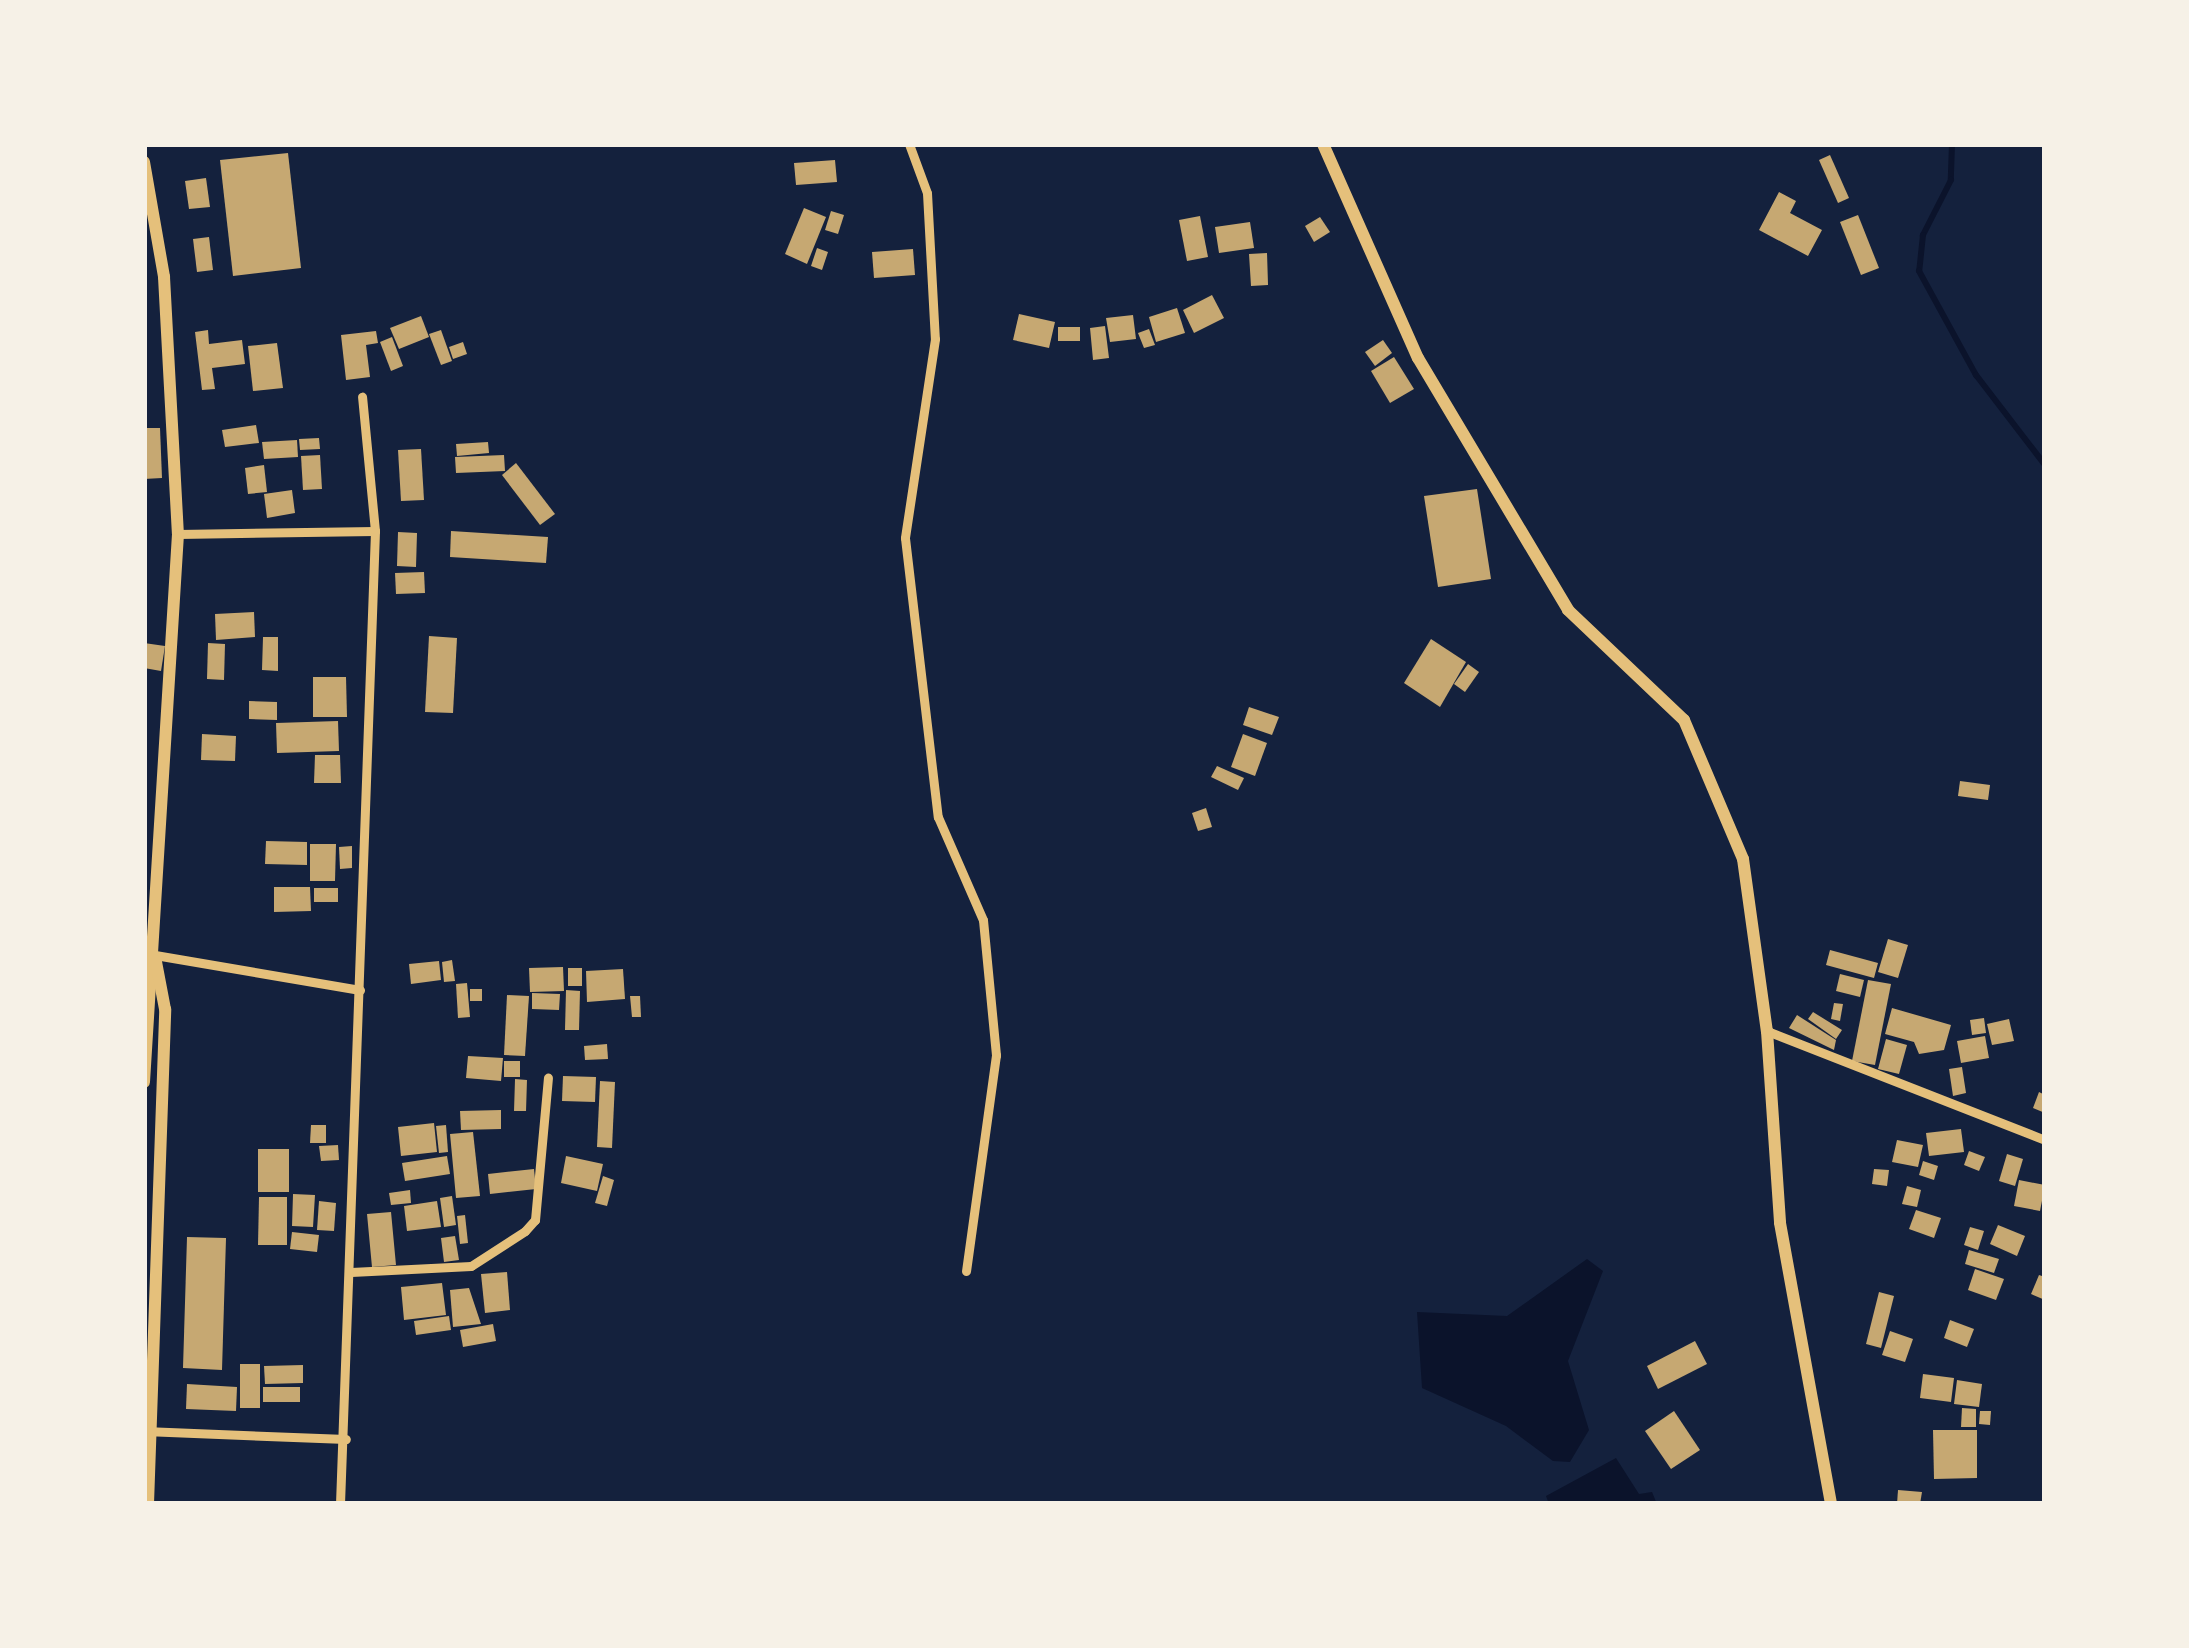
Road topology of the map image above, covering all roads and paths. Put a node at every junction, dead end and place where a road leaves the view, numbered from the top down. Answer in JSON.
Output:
{"nodes":[{"id":1,"x":909,"y":144,"type":"edge"},
{"id":2,"x":1323,"y":144,"type":"edge"},
{"id":3,"x":144,"y":162,"type":"edge"},
{"id":4,"x":362,"y":397,"type":"dead end"},
{"id":5,"x":375,"y":531,"type":"junction"},
{"id":6,"x":178,"y":534,"type":"junction"},
{"id":7,"x":155,"y":956,"type":"junction"},
{"id":8,"x":146,"y":989,"type":"edge"},
{"id":9,"x":360,"y":990,"type":"junction"},
{"id":10,"x":1767,"y":1031,"type":"junction"},
{"id":11,"x":548,"y":1078,"type":"dead end"},
{"id":12,"x":144,"y":1082,"type":"edge"},
{"id":13,"x":2045,"y":1140,"type":"edge"},
{"id":14,"x":966,"y":1271,"type":"dead end"},
{"id":15,"x":351,"y":1272,"type":"junction"},
{"id":16,"x":147,"y":1431,"type":"edge"},
{"id":17,"x":346,"y":1439,"type":"junction"},
{"id":18,"x":148,"y":1504,"type":"edge"},
{"id":19,"x":340,"y":1504,"type":"edge"},
{"id":20,"x":1831,"y":1504,"type":"edge"}],
"edges":[{"from":1,"to":14,"type":"street"},
{"from":2,"to":10,"type":"main road"},
{"from":3,"to":6,"type":"main road"},
{"from":4,"to":5,"type":"street"},
{"from":5,"to":6,"type":"street"},
{"from":5,"to":9,"type":"street"},
{"from":6,"to":7,"type":"main road"},
{"from":7,"to":8,"type":"main road"},
{"from":7,"to":9,"type":"street"},
{"from":7,"to":16,"type":"main road"},
{"from":8,"to":12,"type":"main road"},
{"from":9,"to":15,"type":"street"},
{"from":10,"to":13,"type":"street"},
{"from":10,"to":20,"type":"main road"},
{"from":11,"to":15,"type":"street"},
{"from":15,"to":17,"type":"street"},
{"from":16,"to":17,"type":"street"},
{"from":16,"to":18,"type":"main road"},
{"from":17,"to":19,"type":"street"}]}
